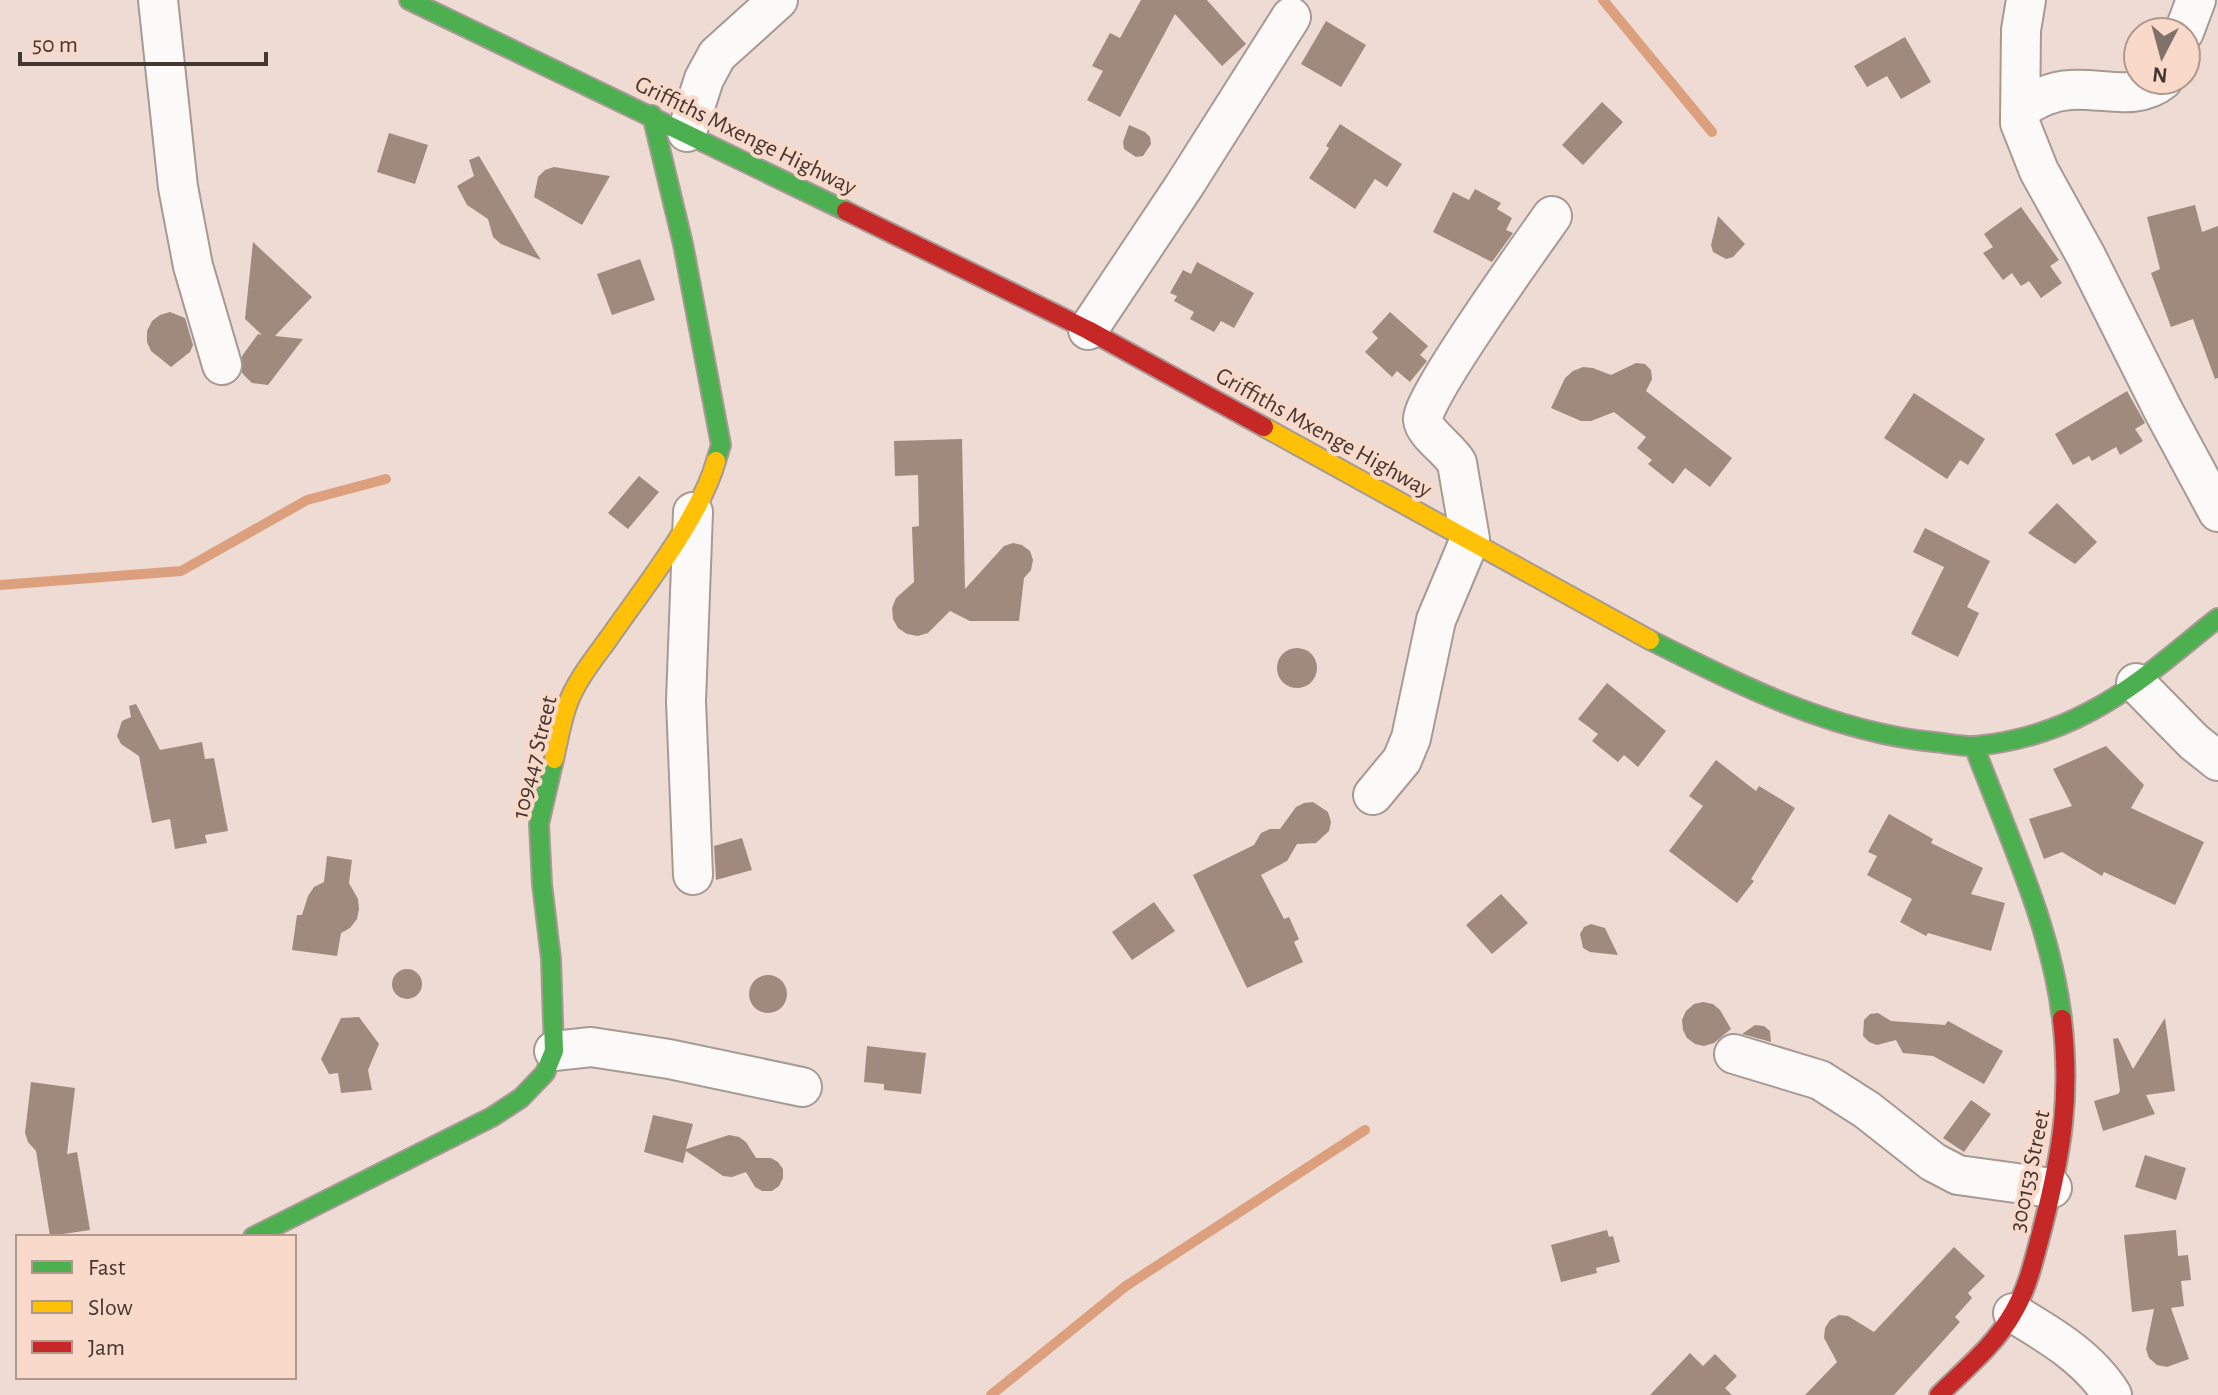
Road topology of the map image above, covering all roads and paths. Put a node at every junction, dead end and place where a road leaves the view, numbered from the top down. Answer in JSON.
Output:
{"nodes":[{"id":1,"x":158,"y":0,"type":"edge"},
{"id":2,"x":409,"y":0,"type":"edge"},
{"id":3,"x":778,"y":0,"type":"edge"},
{"id":4,"x":2026,"y":0,"type":"edge"},
{"id":5,"x":1291,"y":17,"type":"dead end"},
{"id":6,"x":2122,"y":92,"type":"edge"},
{"id":7,"x":2022,"y":108,"type":"junction"},
{"id":8,"x":652,"y":115,"type":"junction"},
{"id":9,"x":687,"y":132,"type":"junction"},
{"id":10,"x":1552,"y":216,"type":"dead end"},
{"id":11,"x":1088,"y":330,"type":"junction"},
{"id":12,"x":222,"y":365,"type":"dead end"},
{"id":13,"x":693,"y":512,"type":"junction"},
{"id":14,"x":2218,"y":512,"type":"edge"},
{"id":15,"x":1470,"y":539,"type":"junction"},
{"id":16,"x":2218,"y":618,"type":"edge"},
{"id":17,"x":2136,"y":683,"type":"junction"},
{"id":18,"x":1974,"y":746,"type":"junction"},
{"id":19,"x":2218,"y":761,"type":"edge"},
{"id":20,"x":1373,"y":795,"type":"dead end"},
{"id":21,"x":693,"y":875,"type":"dead end"},
{"id":22,"x":554,"y":1051,"type":"junction"},
{"id":23,"x":1734,"y":1054,"type":"dead end"},
{"id":24,"x":802,"y":1087,"type":"dead end"},
{"id":25,"x":2052,"y":1188,"type":"junction"},
{"id":26,"x":257,"y":1235,"type":"edge"},
{"id":27,"x":2013,"y":1313,"type":"junction"},
{"id":28,"x":1939,"y":1395,"type":"edge"},
{"id":29,"x":2112,"y":1395,"type":"edge"}],
"edges":[{"from":1,"to":12,"type":"street"},
{"from":2,"to":8,"type":"street","name":"Griffiths Mxenge Highway"},
{"from":3,"to":9,"type":"street"},
{"from":4,"to":7,"type":"street"},
{"from":5,"to":11,"type":"street"},
{"from":6,"to":7,"type":"street"},
{"from":7,"to":14,"type":"street"},
{"from":8,"to":9,"type":"street","name":"Griffiths Mxenge Highway"},
{"from":8,"to":13,"type":"street","name":"109447 Street"},
{"from":9,"to":11,"type":"street","name":"Griffiths Mxenge Highway"},
{"from":10,"to":15,"type":"street"},
{"from":11,"to":15,"type":"street","name":"Griffiths Mxenge Highway"},
{"from":13,"to":21,"type":"street"},
{"from":13,"to":22,"type":"street","name":"109447 Street"},
{"from":15,"to":18,"type":"street","name":"Griffiths Mxenge Highway"},
{"from":15,"to":20,"type":"street"},
{"from":16,"to":17,"type":"street","name":"Griffiths Mxenge Highway"},
{"from":17,"to":18,"type":"street","name":"Griffiths Mxenge Highway"},
{"from":17,"to":19,"type":"street"},
{"from":18,"to":25,"type":"street","name":"300153 Street"},
{"from":22,"to":24,"type":"street"},
{"from":22,"to":26,"type":"street"},
{"from":23,"to":25,"type":"street"},
{"from":25,"to":27,"type":"street","name":"300153 Street"},
{"from":27,"to":28,"type":"street","name":"300153 Street"},
{"from":27,"to":29,"type":"street"}]}
